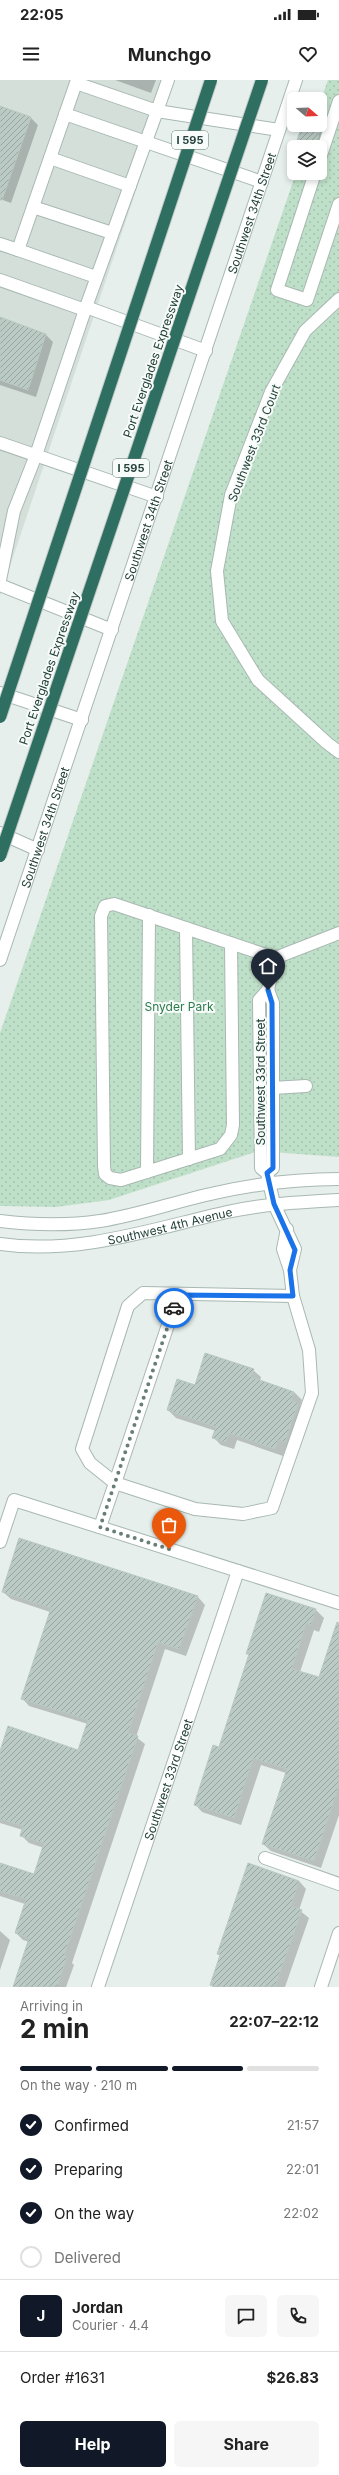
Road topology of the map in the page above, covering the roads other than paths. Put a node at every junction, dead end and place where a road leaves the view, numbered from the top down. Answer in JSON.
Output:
{"nodes":[{"id":1,"x":168,"y":80,"type":"edge"},
{"id":2,"x":211,"y":80,"type":"edge"},
{"id":3,"x":262,"y":80,"type":"edge"},
{"id":4,"x":296,"y":80,"type":"edge"},
{"id":5,"x":339,"y":101,"type":"edge"},
{"id":6,"x":157,"y":111,"type":"junction"},
{"id":7,"x":65,"y":114,"type":"junction"},
{"id":8,"x":279,"y":130,"type":"junction"},
{"id":9,"x":326,"y":140,"type":"edge"},
{"id":10,"x":146,"y":142,"type":"junction"},
{"id":11,"x":50,"y":158,"type":"junction"},
{"id":12,"x":313,"y":180,"type":"edge"},
{"id":13,"x":262,"y":182,"type":"junction"},
{"id":14,"x":130,"y":186,"type":"junction"},
{"id":15,"x":339,"y":204,"type":"edge"},
{"id":16,"x":33,"y":207,"type":"junction"},
{"id":17,"x":112,"y":233,"type":"junction"},
{"id":18,"x":0,"y":244,"type":"edge"},
{"id":19,"x":18,"y":250,"type":"junction"},
{"id":20,"x":96,"y":277,"type":"junction"},
{"id":21,"x":0,"y":280,"type":"edge"},
{"id":22,"x":339,"y":299,"type":"edge"},
{"id":23,"x":85,"y":308,"type":"junction"},
{"id":24,"x":206,"y":351,"type":"junction"},
{"id":25,"x":0,"y":443,"type":"edge"},
{"id":26,"x":36,"y":455,"type":"junction"},
{"id":27,"x":157,"y":497,"type":"junction"},
{"id":28,"x":0,"y":580,"type":"edge"},
{"id":29,"x":0,"y":585,"type":"edge"},
{"id":30,"x":112,"y":630,"type":"junction"},
{"id":31,"x":0,"y":693,"type":"edge"},
{"id":32,"x":0,"y":717,"type":"edge"},
{"id":33,"x":82,"y":720,"type":"junction"},
{"id":34,"x":339,"y":752,"type":"edge"},
{"id":35,"x":0,"y":833,"type":"edge"},
{"id":36,"x":38,"y":850,"type":"junction"},
{"id":37,"x":0,"y":856,"type":"edge"},
{"id":38,"x":150,"y":915,"type":"junction"},
{"id":39,"x":186,"y":928,"type":"junction"},
{"id":40,"x":339,"y":933,"type":"edge"},
{"id":41,"x":231,"y":943,"type":"junction"},
{"id":42,"x":275,"y":958,"type":"junction"},
{"id":43,"x":0,"y":960,"type":"edge"},
{"id":44,"x":268,"y":990,"type":"junction"},
{"id":45,"x":306,"y":1086,"type":"dead end"},
{"id":46,"x":272,"y":1088,"type":"junction"},
{"id":47,"x":189,"y":1159,"type":"junction"},
{"id":48,"x":147,"y":1172,"type":"junction"},
{"id":49,"x":269,"y":1179,"type":"junction"},
{"id":50,"x":339,"y":1179,"type":"edge"},
{"id":51,"x":339,"y":1200,"type":"edge"},
{"id":52,"x":274,"y":1204,"type":"junction"},
{"id":53,"x":0,"y":1221,"type":"edge"},
{"id":54,"x":0,"y":1244,"type":"edge"},
{"id":55,"x":178,"y":1295,"type":"junction"},
{"id":56,"x":293,"y":1296,"type":"junction"},
{"id":57,"x":115,"y":1483,"type":"junction"},
{"id":58,"x":4,"y":1518,"type":"edge"},
{"id":59,"x":100,"y":1527,"type":"junction"},
{"id":60,"x":0,"y":1542,"type":"edge"},
{"id":61,"x":238,"y":1572,"type":"junction"},
{"id":62,"x":339,"y":1604,"type":"edge"},
{"id":63,"x":265,"y":1858,"type":"dead end"},
{"id":64,"x":339,"y":1884,"type":"edge"},
{"id":65,"x":339,"y":1934,"type":"edge"},
{"id":66,"x":98,"y":1987,"type":"edge"},
{"id":67,"x":321,"y":1987,"type":"edge"}],
"edges":[{"from":1,"to":6,"type":"street"},
{"from":2,"to":32,"type":"highway","number":"I 595","bridge":true},
{"from":3,"to":37,"type":"highway","name":"Port Everglades Expressway","number":"I 595","bridge":true},
{"from":4,"to":8,"type":"street","name":"Southwest 34th Street"},
{"from":5,"to":9,"type":"street"},
{"from":6,"to":7,"type":"street"},
{"from":6,"to":8,"type":"street"},
{"from":6,"to":10,"type":"street"},
{"from":7,"to":10,"type":"street"},
{"from":7,"to":11,"type":"street"},
{"from":8,"to":13,"type":"street","name":"Southwest 34th Street"},
{"from":10,"to":13,"type":"street"},
{"from":10,"to":14,"type":"street"},
{"from":11,"to":14,"type":"street"},
{"from":11,"to":16,"type":"street"},
{"from":12,"to":15,"type":"street"},
{"from":13,"to":24,"type":"street","name":"Southwest 34th Street"},
{"from":14,"to":17,"type":"street"},
{"from":16,"to":17,"type":"street"},
{"from":16,"to":19,"type":"street"},
{"from":17,"to":20,"type":"street"},
{"from":18,"to":19,"type":"street"},
{"from":19,"to":20,"type":"street"},
{"from":20,"to":23,"type":"street"},
{"from":21,"to":23,"type":"street"},
{"from":22,"to":34,"type":"street","name":"Southwest 33rd Court"},
{"from":23,"to":24,"type":"street"},
{"from":23,"to":26,"type":"street"},
{"from":24,"to":27,"type":"street","name":"Southwest 34th Street"},
{"from":25,"to":26,"type":"street"},
{"from":26,"to":27,"type":"street"},
{"from":26,"to":28,"type":"street"},
{"from":27,"to":30,"type":"street","name":"Southwest 34th Street"},
{"from":29,"to":30,"type":"street"},
{"from":30,"to":33,"type":"street","name":"Southwest 34th Street"},
{"from":31,"to":33,"type":"street"},
{"from":33,"to":36,"type":"street","name":"Southwest 34th Street"},
{"from":35,"to":36,"type":"street"},
{"from":36,"to":43,"type":"street","name":"Southwest 34th Street"},
{"from":38,"to":39,"type":"street"},
{"from":38,"to":48,"type":"street"},
{"from":38,"to":48,"type":"street"},
{"from":39,"to":41,"type":"street"},
{"from":39,"to":47,"type":"street"},
{"from":40,"to":42,"type":"street"},
{"from":41,"to":42,"type":"street"},
{"from":41,"to":47,"type":"street"},
{"from":42,"to":44,"type":"street","name":"Southwest 33rd Street"},
{"from":44,"to":46,"type":"street","name":"Southwest 33rd Street"},
{"from":44,"to":49,"type":"street","name":"Southwest 33rd Street"},
{"from":45,"to":46,"type":"street"},
{"from":46,"to":49,"type":"street","name":"Southwest 33rd Street"},
{"from":47,"to":48,"type":"street"},
{"from":49,"to":50,"type":"street","name":"Southwest 4th Avenue"},
{"from":49,"to":52,"type":"street","name":"Southwest 33rd Street"},
{"from":49,"to":53,"type":"street","name":"Southwest 4th Avenue"},
{"from":51,"to":52,"type":"street","name":"Southwest 4th Avenue"},
{"from":52,"to":54,"type":"street","name":"Southwest 4th Avenue"},
{"from":52,"to":56,"type":"street","name":"Southwest 33rd Street"},
{"from":55,"to":56,"type":"street"},
{"from":55,"to":57,"type":"street"},
{"from":55,"to":57,"type":"street"},
{"from":56,"to":57,"type":"street"},
{"from":57,"to":59,"type":"street"},
{"from":58,"to":59,"type":"street"},
{"from":58,"to":60,"type":"street"},
{"from":59,"to":61,"type":"street"},
{"from":61,"to":62,"type":"street"},
{"from":61,"to":66,"type":"street","name":"Southwest 33rd Street"},
{"from":63,"to":64,"type":"street"},
{"from":65,"to":67,"type":"street"}]}
